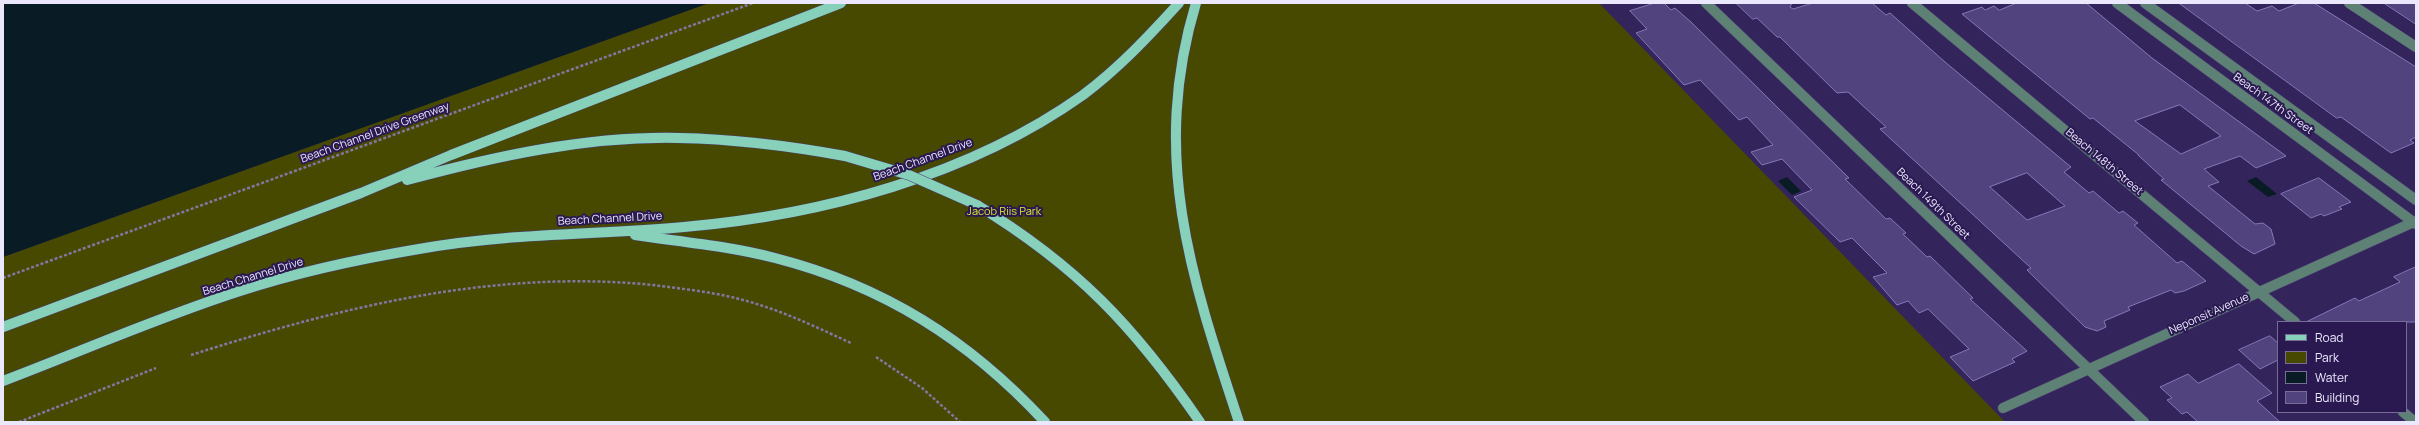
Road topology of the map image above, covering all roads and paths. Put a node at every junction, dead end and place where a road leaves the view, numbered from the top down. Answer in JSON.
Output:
{"nodes":[{"id":1,"x":753,"y":3,"type":"edge"},
{"id":2,"x":841,"y":3,"type":"edge"},
{"id":3,"x":1179,"y":3,"type":"edge"},
{"id":4,"x":1196,"y":3,"type":"edge"},
{"id":5,"x":1706,"y":3,"type":"edge"},
{"id":6,"x":1912,"y":3,"type":"edge"},
{"id":7,"x":2117,"y":3,"type":"edge"},
{"id":8,"x":2145,"y":3,"type":"edge"},
{"id":9,"x":2349,"y":3,"type":"edge"},
{"id":10,"x":2199,"y":42,"type":"junction"},
{"id":11,"x":2416,"y":47,"type":"edge"},
{"id":12,"x":2179,"y":49,"type":"junction"},
{"id":13,"x":361,"y":193,"type":"junction"},
{"id":14,"x":2416,"y":200,"type":"edge"},
{"id":15,"x":2415,"y":222,"type":"edge"},
{"id":16,"x":615,"y":232,"type":"junction"},
{"id":17,"x":3,"y":278,"type":"edge"},
{"id":18,"x":2259,"y":292,"type":"junction"},
{"id":19,"x":2294,"y":321,"type":"edge"},
{"id":20,"x":3,"y":327,"type":"edge"},
{"id":21,"x":852,"y":343,"type":"dead end"},
{"id":22,"x":191,"y":355,"type":"dead end"},
{"id":23,"x":876,"y":356,"type":"dead end"},
{"id":24,"x":156,"y":368,"type":"dead end"},
{"id":25,"x":2089,"y":369,"type":"junction"},
{"id":26,"x":3,"y":382,"type":"edge"},
{"id":27,"x":2003,"y":408,"type":"dead end"},
{"id":28,"x":2405,"y":413,"type":"edge"},
{"id":29,"x":19,"y":422,"type":"edge"},
{"id":30,"x":960,"y":422,"type":"edge"},
{"id":31,"x":1045,"y":422,"type":"edge"},
{"id":32,"x":1200,"y":422,"type":"edge"},
{"id":33,"x":1239,"y":422,"type":"edge"},
{"id":34,"x":2144,"y":422,"type":"edge"},
{"id":35,"x":2416,"y":422,"type":"edge"}],
"edges":[{"from":1,"to":17,"type":"path","name":"Beach Channel Drive Greenway"},
{"from":2,"to":13,"type":"main road"},
{"from":3,"to":16,"type":"main road","name":"Beach Channel Drive"},
{"from":4,"to":33,"type":"main road"},
{"from":5,"to":25,"type":"street","name":"Beach 149th Street"},
{"from":6,"to":18,"type":"street","name":"Beach 148th Street"},
{"from":7,"to":12,"type":"street","name":"Beach 147th Street"},
{"from":8,"to":10,"type":"street","name":"Beach 147th Street"},
{"from":9,"to":11,"type":"street"},
{"from":10,"to":12,"type":"street"},
{"from":10,"to":14,"type":"street","name":"Beach 147th Street"},
{"from":12,"to":15,"type":"street","name":"Beach 147th Street"},
{"from":13,"to":20,"type":"main road"},
{"from":13,"to":32,"type":"main road","bridge":true},
{"from":15,"to":18,"type":"street","name":"Neponsit Avenue"},
{"from":16,"to":26,"type":"main road","name":"Beach Channel Drive"},
{"from":16,"to":31,"type":"main road"},
{"from":18,"to":19,"type":"street","name":"Beach 148th Street"},
{"from":18,"to":25,"type":"street","name":"Neponsit Avenue"},
{"from":21,"to":22,"type":"path"},
{"from":23,"to":30,"type":"path"},
{"from":24,"to":29,"type":"path"},
{"from":25,"to":27,"type":"street","name":"Neponsit Avenue"},
{"from":25,"to":34,"type":"street","name":"Beach 149th Street"},
{"from":28,"to":35,"type":"street"}]}
